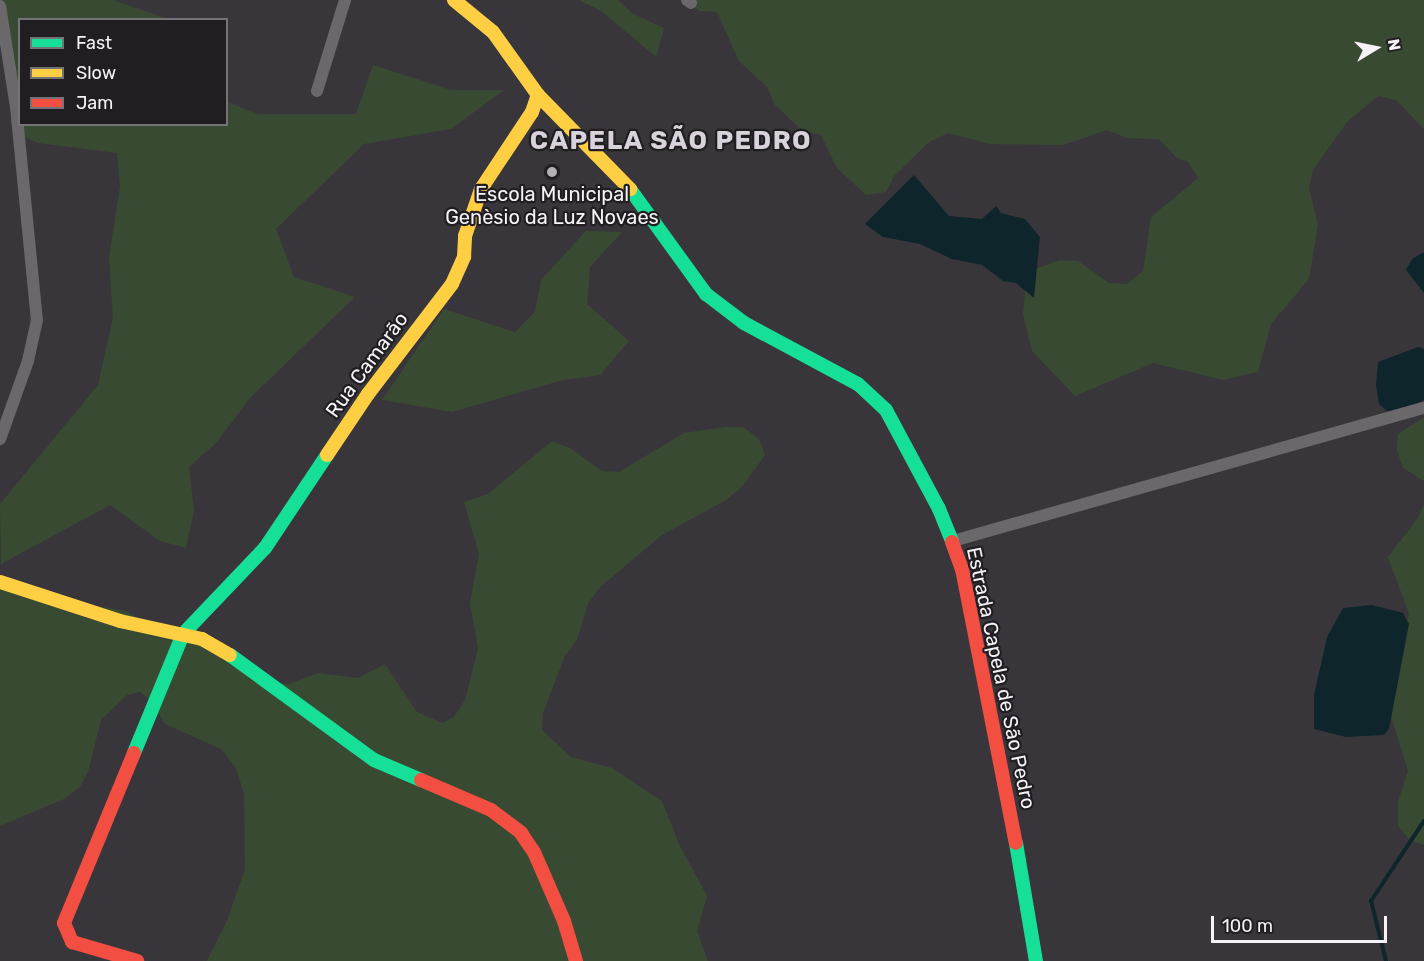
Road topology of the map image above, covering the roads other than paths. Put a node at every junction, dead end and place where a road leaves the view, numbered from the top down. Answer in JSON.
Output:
{"nodes":[{"id":1,"x":345,"y":0,"type":"edge"},
{"id":2,"x":454,"y":0,"type":"edge"},
{"id":3,"x":0,"y":6,"type":"edge"},
{"id":4,"x":317,"y":91,"type":"dead end"},
{"id":5,"x":538,"y":95,"type":"junction"},
{"id":6,"x":1424,"y":408,"type":"edge"},
{"id":7,"x":0,"y":439,"type":"edge"},
{"id":8,"x":953,"y":541,"type":"junction"},
{"id":9,"x":0,"y":582,"type":"edge"},
{"id":10,"x":183,"y":634,"type":"junction"},
{"id":11,"x":137,"y":961,"type":"edge"},
{"id":12,"x":576,"y":961,"type":"edge"},
{"id":13,"x":1035,"y":961,"type":"edge"}],
"edges":[{"from":1,"to":4,"type":"street"},
{"from":2,"to":5,"type":"street","name":"Estrada Capela de São Pedro"},
{"from":3,"to":7,"type":"street"},
{"from":5,"to":8,"type":"street","name":"Estrada Capela de São Pedro"},
{"from":5,"to":10,"type":"street","name":"Rua Camarão"},
{"from":6,"to":8,"type":"street"},
{"from":8,"to":13,"type":"street","name":"Estrada Capela de São Pedro"},
{"from":9,"to":10,"type":"street"},
{"from":10,"to":11,"type":"street"},
{"from":10,"to":12,"type":"street"}]}
